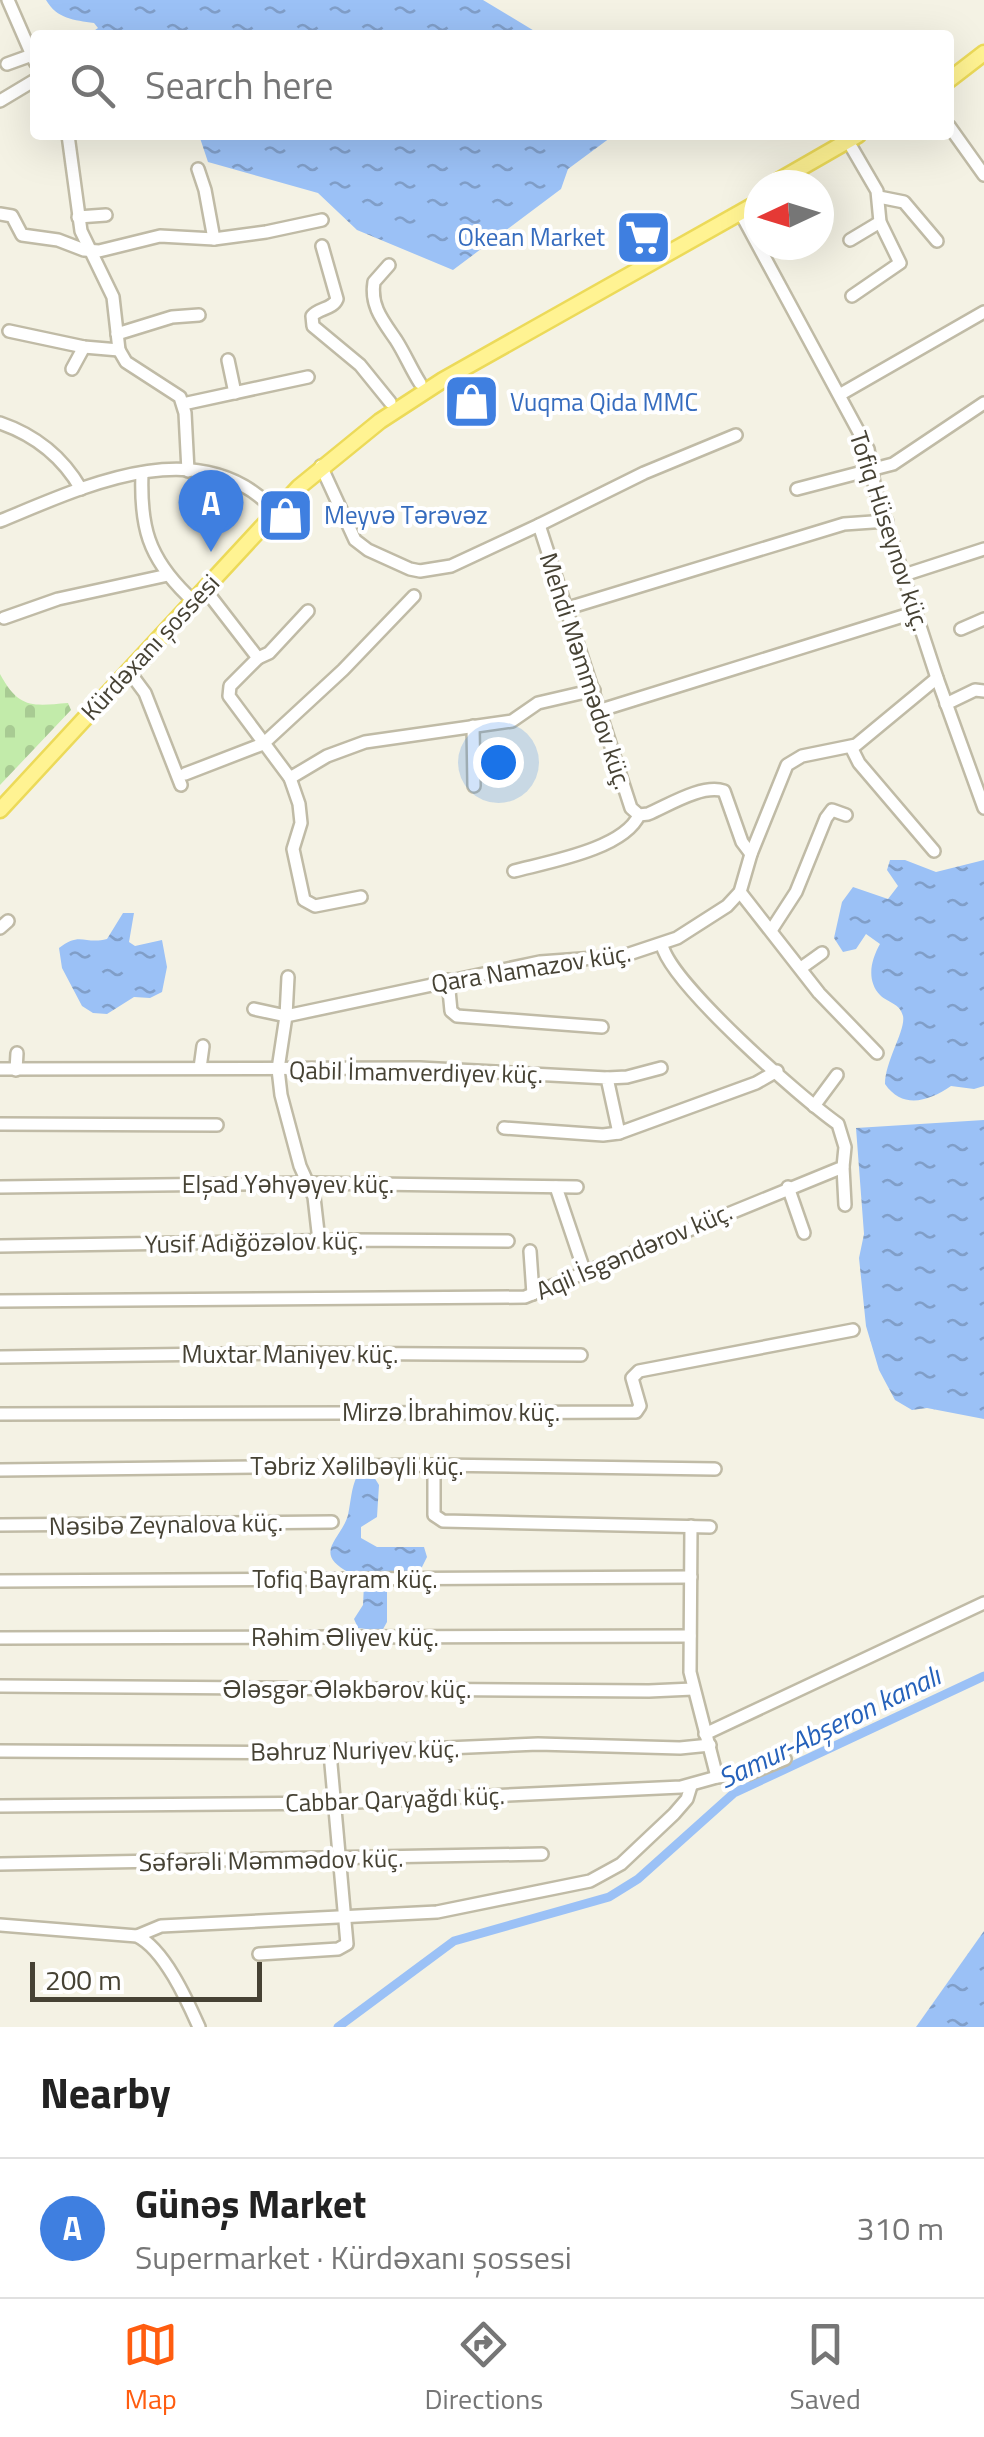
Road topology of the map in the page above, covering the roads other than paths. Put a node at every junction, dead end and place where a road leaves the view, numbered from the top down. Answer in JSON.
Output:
{"nodes":[{"id":1,"x":8,"y":0,"type":"edge"},
{"id":2,"x":984,"y":42,"type":"edge"},
{"id":3,"x":30,"y":50,"type":"edge"},
{"id":4,"x":984,"y":53,"type":"edge"},
{"id":5,"x":30,"y":60,"type":"edge"},
{"id":6,"x":7,"y":64,"type":"dead end"},
{"id":7,"x":954,"y":66,"type":"edge"},
{"id":8,"x":954,"y":76,"type":"edge"},
{"id":9,"x":30,"y":83,"type":"edge"},
{"id":10,"x":0,"y":101,"type":"edge"},
{"id":11,"x":954,"y":133,"type":"edge"},
{"id":12,"x":69,"y":140,"type":"edge"},
{"id":13,"x":854,"y":142,"type":"edge"},
{"id":14,"x":198,"y":169,"type":"dead end"},
{"id":15,"x":799,"y":170,"type":"edge"},
{"id":16,"x":811,"y":170,"type":"edge"},
{"id":17,"x":984,"y":176,"type":"edge"},
{"id":18,"x":879,"y":198,"type":"junction"},
{"id":19,"x":744,"y":200,"type":"edge"},
{"id":20,"x":744,"y":210,"type":"edge"},
{"id":21,"x":740,"y":212,"type":"junction"},
{"id":22,"x":0,"y":214,"type":"edge"},
{"id":23,"x":106,"y":215,"type":"dead end"},
{"id":24,"x":78,"y":217,"type":"junction"},
{"id":25,"x":322,"y":220,"type":"dead end"},
{"id":26,"x":880,"y":222,"type":"junction"},
{"id":27,"x":214,"y":239,"type":"junction"},
{"id":28,"x":850,"y":240,"type":"dead end"},
{"id":29,"x":937,"y":242,"type":"dead end"},
{"id":30,"x":322,"y":246,"type":"dead end"},
{"id":31,"x":90,"y":251,"type":"junction"},
{"id":32,"x":389,"y":265,"type":"dead end"},
{"id":33,"x":852,"y":296,"type":"dead end"},
{"id":34,"x":984,"y":312,"type":"edge"},
{"id":35,"x":199,"y":315,"type":"dead end"},
{"id":36,"x":9,"y":331,"type":"dead end"},
{"id":37,"x":117,"y":334,"type":"junction"},
{"id":38,"x":84,"y":347,"type":"junction"},
{"id":39,"x":119,"y":350,"type":"junction"},
{"id":40,"x":228,"y":360,"type":"dead end"},
{"id":41,"x":72,"y":369,"type":"dead end"},
{"id":42,"x":308,"y":378,"type":"dead end"},
{"id":43,"x":420,"y":384,"type":"junction"},
{"id":44,"x":235,"y":394,"type":"junction"},
{"id":45,"x":840,"y":394,"type":"junction"},
{"id":46,"x":390,"y":402,"type":"junction"},
{"id":47,"x":984,"y":403,"type":"edge"},
{"id":48,"x":183,"y":404,"type":"junction"},
{"id":49,"x":0,"y":423,"type":"edge"},
{"id":50,"x":736,"y":435,"type":"dead end"},
{"id":51,"x":321,"y":466,"type":"junction"},
{"id":52,"x":872,"y":469,"type":"junction"},
{"id":53,"x":188,"y":471,"type":"junction"},
{"id":54,"x":142,"y":473,"type":"junction"},
{"id":55,"x":80,"y":488,"type":"junction"},
{"id":56,"x":797,"y":488,"type":"dead end"},
{"id":57,"x":272,"y":508,"type":"junction"},
{"id":58,"x":0,"y":520,"type":"edge"},
{"id":59,"x":887,"y":521,"type":"junction"},
{"id":60,"x":539,"y":525,"type":"junction"},
{"id":61,"x":984,"y":549,"type":"edge"},
{"id":62,"x":904,"y":574,"type":"junction"},
{"id":63,"x":168,"y":575,"type":"junction"},
{"id":64,"x":204,"y":588,"type":"junction"},
{"id":65,"x":187,"y":595,"type":"junction"},
{"id":66,"x":414,"y":596,"type":"dead end"},
{"id":67,"x":568,"y":608,"type":"junction"},
{"id":68,"x":308,"y":611,"type":"dead end"},
{"id":69,"x":916,"y":612,"type":"junction"},
{"id":70,"x":4,"y":618,"type":"dead end"},
{"id":71,"x":984,"y":620,"type":"edge"},
{"id":72,"x":961,"y":629,"type":"dead end"},
{"id":73,"x":258,"y":658,"type":"junction"},
{"id":74,"x":128,"y":670,"type":"junction"},
{"id":75,"x":936,"y":678,"type":"junction"},
{"id":76,"x":594,"y":690,"type":"junction"},
{"id":77,"x":984,"y":691,"type":"edge"},
{"id":78,"x":946,"y":704,"type":"junction"},
{"id":79,"x":601,"y":710,"type":"junction"},
{"id":80,"x":473,"y":726,"type":"junction"},
{"id":81,"x":263,"y":744,"type":"junction"},
{"id":82,"x":851,"y":747,"type":"junction"},
{"id":83,"x":27,"y":773,"type":"junction"},
{"id":84,"x":290,"y":778,"type":"junction"},
{"id":85,"x":474,"y":786,"type":"dead end"},
{"id":86,"x":0,"y":798,"type":"edge"},
{"id":87,"x":982,"y":799,"type":"edge"},
{"id":88,"x":0,"y":810,"type":"edge"},
{"id":89,"x":638,"y":815,"type":"junction"},
{"id":90,"x":846,"y":815,"type":"dead end"},
{"id":91,"x":934,"y":850,"type":"dead end"},
{"id":92,"x":752,"y":854,"type":"junction"},
{"id":93,"x":514,"y":871,"type":"dead end"},
{"id":94,"x":740,"y":892,"type":"junction"},
{"id":95,"x":361,"y":897,"type":"dead end"},
{"id":96,"x":772,"y":930,"type":"junction"},
{"id":97,"x":662,"y":945,"type":"junction"},
{"id":98,"x":822,"y":953,"type":"dead end"},
{"id":99,"x":801,"y":968,"type":"junction"},
{"id":100,"x":288,"y":977,"type":"dead end"},
{"id":101,"x":448,"y":980,"type":"junction"},
{"id":102,"x":254,"y":1008,"type":"dead end"},
{"id":103,"x":286,"y":1016,"type":"junction"},
{"id":104,"x":602,"y":1027,"type":"dead end"},
{"id":105,"x":204,"y":1046,"type":"dead end"},
{"id":106,"x":17,"y":1053,"type":"dead end"},
{"id":107,"x":877,"y":1053,"type":"dead end"},
{"id":108,"x":200,"y":1068,"type":"junction"},
{"id":109,"x":661,"y":1068,"type":"dead end"},
{"id":110,"x":278,"y":1069,"type":"junction"},
{"id":111,"x":0,"y":1070,"type":"edge"},
{"id":112,"x":16,"y":1070,"type":"junction"},
{"id":113,"x":777,"y":1071,"type":"junction"},
{"id":114,"x":838,"y":1075,"type":"dead end"},
{"id":115,"x":607,"y":1078,"type":"junction"},
{"id":116,"x":814,"y":1106,"type":"junction"},
{"id":117,"x":0,"y":1124,"type":"edge"},
{"id":118,"x":217,"y":1124,"type":"dead end"},
{"id":119,"x":504,"y":1128,"type":"dead end"},
{"id":120,"x":619,"y":1132,"type":"junction"},
{"id":121,"x":842,"y":1167,"type":"junction"},
{"id":122,"x":308,"y":1183,"type":"junction"},
{"id":123,"x":0,"y":1187,"type":"edge"},
{"id":124,"x":556,"y":1187,"type":"junction"},
{"id":125,"x":576,"y":1187,"type":"dead end"},
{"id":126,"x":788,"y":1187,"type":"junction"},
{"id":127,"x":845,"y":1205,"type":"dead end"},
{"id":128,"x":804,"y":1233,"type":"dead end"},
{"id":129,"x":318,"y":1241,"type":"junction"},
{"id":130,"x":508,"y":1242,"type":"dead end"},
{"id":131,"x":0,"y":1246,"type":"edge"},
{"id":132,"x":530,"y":1250,"type":"dead end"},
{"id":133,"x":584,"y":1270,"type":"junction"},
{"id":134,"x":532,"y":1294,"type":"junction"},
{"id":135,"x":0,"y":1302,"type":"edge"},
{"id":136,"x":853,"y":1330,"type":"dead end"},
{"id":137,"x":581,"y":1355,"type":"dead end"},
{"id":138,"x":0,"y":1357,"type":"edge"},
{"id":139,"x":0,"y":1414,"type":"edge"},
{"id":140,"x":434,"y":1464,"type":"junction"},
{"id":141,"x":715,"y":1469,"type":"dead end"},
{"id":142,"x":0,"y":1470,"type":"edge"},
{"id":143,"x":332,"y":1522,"type":"dead end"},
{"id":144,"x":0,"y":1525,"type":"edge"},
{"id":145,"x":691,"y":1526,"type":"junction"},
{"id":146,"x":710,"y":1526,"type":"dead end"},
{"id":147,"x":691,"y":1577,"type":"junction"},
{"id":148,"x":0,"y":1581,"type":"edge"},
{"id":149,"x":984,"y":1603,"type":"edge"},
{"id":150,"x":690,"y":1636,"type":"junction"},
{"id":151,"x":0,"y":1638,"type":"edge"},
{"id":152,"x":0,"y":1686,"type":"edge"},
{"id":153,"x":693,"y":1689,"type":"junction"},
{"id":154,"x":707,"y":1740,"type":"junction"},
{"id":155,"x":0,"y":1751,"type":"edge"},
{"id":156,"x":330,"y":1753,"type":"junction"},
{"id":157,"x":785,"y":1759,"type":"dead end"},
{"id":158,"x":716,"y":1777,"type":"junction"},
{"id":159,"x":691,"y":1786,"type":"junction"},
{"id":160,"x":336,"y":1803,"type":"junction"},
{"id":161,"x":0,"y":1806,"type":"edge"},
{"id":162,"x":542,"y":1854,"type":"dead end"},
{"id":163,"x":339,"y":1859,"type":"junction"},
{"id":164,"x":0,"y":1864,"type":"edge"},
{"id":165,"x":343,"y":1918,"type":"junction"},
{"id":166,"x":0,"y":1925,"type":"edge"},
{"id":167,"x":137,"y":1936,"type":"junction"},
{"id":168,"x":258,"y":1954,"type":"dead end"},
{"id":169,"x":199,"y":2027,"type":"edge"}],
"edges":[{"from":1,"to":3,"type":"street"},
{"from":2,"to":7,"type":"main road"},
{"from":4,"to":8,"type":"main road"},
{"from":5,"to":6,"type":"street"},
{"from":9,"to":10,"type":"street"},
{"from":11,"to":17,"type":"street"},
{"from":12,"to":24,"type":"street"},
{"from":13,"to":15,"type":"main road"},
{"from":13,"to":16,"type":"main road"},
{"from":13,"to":18,"type":"street"},
{"from":14,"to":27,"type":"street"},
{"from":18,"to":26,"type":"street"},
{"from":18,"to":29,"type":"street"},
{"from":19,"to":43,"type":"main road","name":"Kürdəxanı şossesi"},
{"from":20,"to":21,"type":"main road","name":"Kürdəxanı şossesi"},
{"from":21,"to":45,"type":"street","name":"Tofiq Hüseynov küç."},
{"from":21,"to":51,"type":"main road","name":"Kürdəxanı şossesi"},
{"from":22,"to":31,"type":"street"},
{"from":23,"to":24,"type":"street"},
{"from":24,"to":31,"type":"street"},
{"from":25,"to":27,"type":"street"},
{"from":26,"to":28,"type":"street"},
{"from":26,"to":33,"type":"street"},
{"from":27,"to":31,"type":"street"},
{"from":30,"to":46,"type":"street"},
{"from":31,"to":37,"type":"street"},
{"from":32,"to":43,"type":"street"},
{"from":34,"to":45,"type":"street"},
{"from":35,"to":37,"type":"street"},
{"from":36,"to":38,"type":"street"},
{"from":37,"to":39,"type":"street"},
{"from":38,"to":39,"type":"street"},
{"from":38,"to":41,"type":"street"},
{"from":39,"to":48,"type":"street"},
{"from":40,"to":44,"type":"street"},
{"from":42,"to":44,"type":"street"},
{"from":43,"to":46,"type":"main road","name":"Kürdəxanı şossesi"},
{"from":44,"to":48,"type":"street"},
{"from":45,"to":52,"type":"street","name":"Tofiq Hüseynov küç."},
{"from":46,"to":57,"type":"main road","name":"Kürdəxanı şossesi"},
{"from":47,"to":52,"type":"street"},
{"from":48,"to":53,"type":"street"},
{"from":49,"to":55,"type":"street"},
{"from":50,"to":60,"type":"street"},
{"from":51,"to":57,"type":"main road","name":"Kürdəxanı şossesi"},
{"from":51,"to":60,"type":"street","name":"Mehdi Məmmədov küç."},
{"from":52,"to":56,"type":"street"},
{"from":52,"to":59,"type":"street","name":"Tofiq Hüseynov küç."},
{"from":53,"to":54,"type":"street"},
{"from":53,"to":57,"type":"street"},
{"from":54,"to":55,"type":"street"},
{"from":54,"to":63,"type":"street"},
{"from":55,"to":58,"type":"street"},
{"from":57,"to":64,"type":"main road","name":"Kürdəxanı şossesi"},
{"from":57,"to":65,"type":"main road","name":"Kürdəxanı şossesi"},
{"from":59,"to":62,"type":"street","name":"Tofiq Hüseynov küç."},
{"from":59,"to":67,"type":"street"},
{"from":60,"to":67,"type":"street","name":"Mehdi Məmmədov küç."},
{"from":61,"to":62,"type":"street"},
{"from":62,"to":69,"type":"street","name":"Tofiq Hüseynov küç."},
{"from":63,"to":65,"type":"street"},
{"from":63,"to":70,"type":"street"},
{"from":64,"to":73,"type":"street"},
{"from":64,"to":74,"type":"main road","name":"Kürdəxanı şossesi"},
{"from":65,"to":83,"type":"main road","name":"Kürdəxanı şossesi"},
{"from":66,"to":81,"type":"street"},
{"from":67,"to":76,"type":"street","name":"Mehdi Məmmədov küç."},
{"from":68,"to":73,"type":"street"},
{"from":69,"to":75,"type":"street","name":"Tofiq Hüseynov küç."},
{"from":69,"to":79,"type":"street"},
{"from":71,"to":72,"type":"street"},
{"from":73,"to":81,"type":"street"},
{"from":74,"to":81,"type":"street"},
{"from":74,"to":83,"type":"main road","name":"Kürdəxanı şossesi"},
{"from":75,"to":78,"type":"street","name":"Tofiq Hüseynov küç."},
{"from":75,"to":82,"type":"street"},
{"from":76,"to":79,"type":"street","name":"Mehdi Məmmədov küç."},
{"from":76,"to":80,"type":"street"},
{"from":77,"to":78,"type":"street"},
{"from":78,"to":87,"type":"street","name":"Tofiq Hüseynov küç."},
{"from":79,"to":89,"type":"street","name":"Mehdi Məmmədov küç."},
{"from":80,"to":84,"type":"street"},
{"from":80,"to":85,"type":"street"},
{"from":81,"to":84,"type":"street"},
{"from":82,"to":91,"type":"street"},
{"from":82,"to":92,"type":"street"},
{"from":83,"to":86,"type":"main road","name":"Kürdəxanı şossesi"},
{"from":83,"to":88,"type":"main road","name":"Kürdəxanı şossesi"},
{"from":84,"to":95,"type":"street"},
{"from":89,"to":92,"type":"street","name":"Mehdi Məmmədov küç."},
{"from":89,"to":93,"type":"street"},
{"from":90,"to":96,"type":"street"},
{"from":92,"to":94,"type":"street"},
{"from":94,"to":96,"type":"street"},
{"from":94,"to":97,"type":"street","name":"Qara Namazov küç."},
{"from":96,"to":99,"type":"street"},
{"from":97,"to":101,"type":"street","name":"Qara Namazov küç."},
{"from":97,"to":113,"type":"street"},
{"from":98,"to":99,"type":"street"},
{"from":99,"to":107,"type":"street"},
{"from":100,"to":103,"type":"street"},
{"from":101,"to":103,"type":"street","name":"Qara Namazov küç."},
{"from":101,"to":104,"type":"street"},
{"from":102,"to":103,"type":"street"},
{"from":103,"to":110,"type":"street"},
{"from":105,"to":108,"type":"street"},
{"from":106,"to":112,"type":"street"},
{"from":108,"to":110,"type":"street","name":"Qabil İmamverdiyev küç."},
{"from":108,"to":112,"type":"street","name":"Qabil İmamverdiyev küç."},
{"from":109,"to":115,"type":"street","name":"Qabil İmamverdiyev küç."},
{"from":110,"to":115,"type":"street","name":"Qabil İmamverdiyev küç."},
{"from":110,"to":122,"type":"street"},
{"from":111,"to":112,"type":"street","name":"Qabil İmamverdiyev küç."},
{"from":113,"to":116,"type":"street"},
{"from":113,"to":120,"type":"street"},
{"from":114,"to":116,"type":"street"},
{"from":115,"to":120,"type":"street"},
{"from":116,"to":121,"type":"street"},
{"from":117,"to":118,"type":"street"},
{"from":119,"to":120,"type":"street"},
{"from":121,"to":126,"type":"street","name":"Aqil İsgəndərov küç."},
{"from":121,"to":127,"type":"street"},
{"from":122,"to":123,"type":"street","name":"Elşad Yəhyəyev küç."},
{"from":122,"to":124,"type":"street","name":"Elşad Yəhyəyev küç."},
{"from":122,"to":129,"type":"street"},
{"from":124,"to":125,"type":"street","name":"Elşad Yəhyəyev küç."},
{"from":124,"to":133,"type":"street"},
{"from":126,"to":128,"type":"street"},
{"from":126,"to":133,"type":"street","name":"Aqil İsgəndərov küç."},
{"from":129,"to":130,"type":"street","name":"Yusif Adığözəlov küç."},
{"from":129,"to":131,"type":"street","name":"Yusif Adığözəlov küç."},
{"from":132,"to":134,"type":"street"},
{"from":133,"to":134,"type":"street","name":"Aqil İsgəndərov küç."},
{"from":134,"to":135,"type":"street","name":"Aqil İsgəndərov küç."},
{"from":136,"to":139,"type":"street","name":"Mirzə İbrahimov küç."},
{"from":137,"to":138,"type":"street","name":"Muxtar Maniyev küç."},
{"from":140,"to":141,"type":"street","name":"Təbriz Xəlilbəyli küç."},
{"from":140,"to":142,"type":"street","name":"Təbriz Xəlilbəyli küç."},
{"from":140,"to":145,"type":"street"},
{"from":143,"to":144,"type":"street","name":"Nəsibə Zeynalova küç."},
{"from":145,"to":146,"type":"street"},
{"from":145,"to":147,"type":"street"},
{"from":147,"to":148,"type":"street","name":"Tofiq Bayram küç."},
{"from":147,"to":150,"type":"street"},
{"from":149,"to":154,"type":"street"},
{"from":150,"to":151,"type":"street","name":"Rəhim Əliyev küç."},
{"from":150,"to":153,"type":"street"},
{"from":152,"to":153,"type":"street","name":"Ələsgər Ələkbərov küç."},
{"from":153,"to":154,"type":"street"},
{"from":154,"to":156,"type":"street","name":"Bəhruz Nuriyev küç."},
{"from":154,"to":158,"type":"street"},
{"from":155,"to":156,"type":"street","name":"Bəhruz Nuriyev küç."},
{"from":156,"to":160,"type":"street"},
{"from":157,"to":158,"type":"street","name":"Cabbar Qaryağdı küç."},
{"from":158,"to":159,"type":"street","name":"Cabbar Qaryağdı küç."},
{"from":159,"to":160,"type":"street","name":"Cabbar Qaryağdı küç."},
{"from":159,"to":165,"type":"street"},
{"from":160,"to":161,"type":"street","name":"Cabbar Qaryağdı küç."},
{"from":160,"to":163,"type":"street"},
{"from":162,"to":163,"type":"street","name":"Səfərəli Məmmədov küç."},
{"from":163,"to":164,"type":"street","name":"Səfərəli Məmmədov küç."},
{"from":163,"to":165,"type":"street"},
{"from":165,"to":167,"type":"street"},
{"from":165,"to":168,"type":"street"},
{"from":166,"to":167,"type":"street"},
{"from":167,"to":169,"type":"street"}]}
